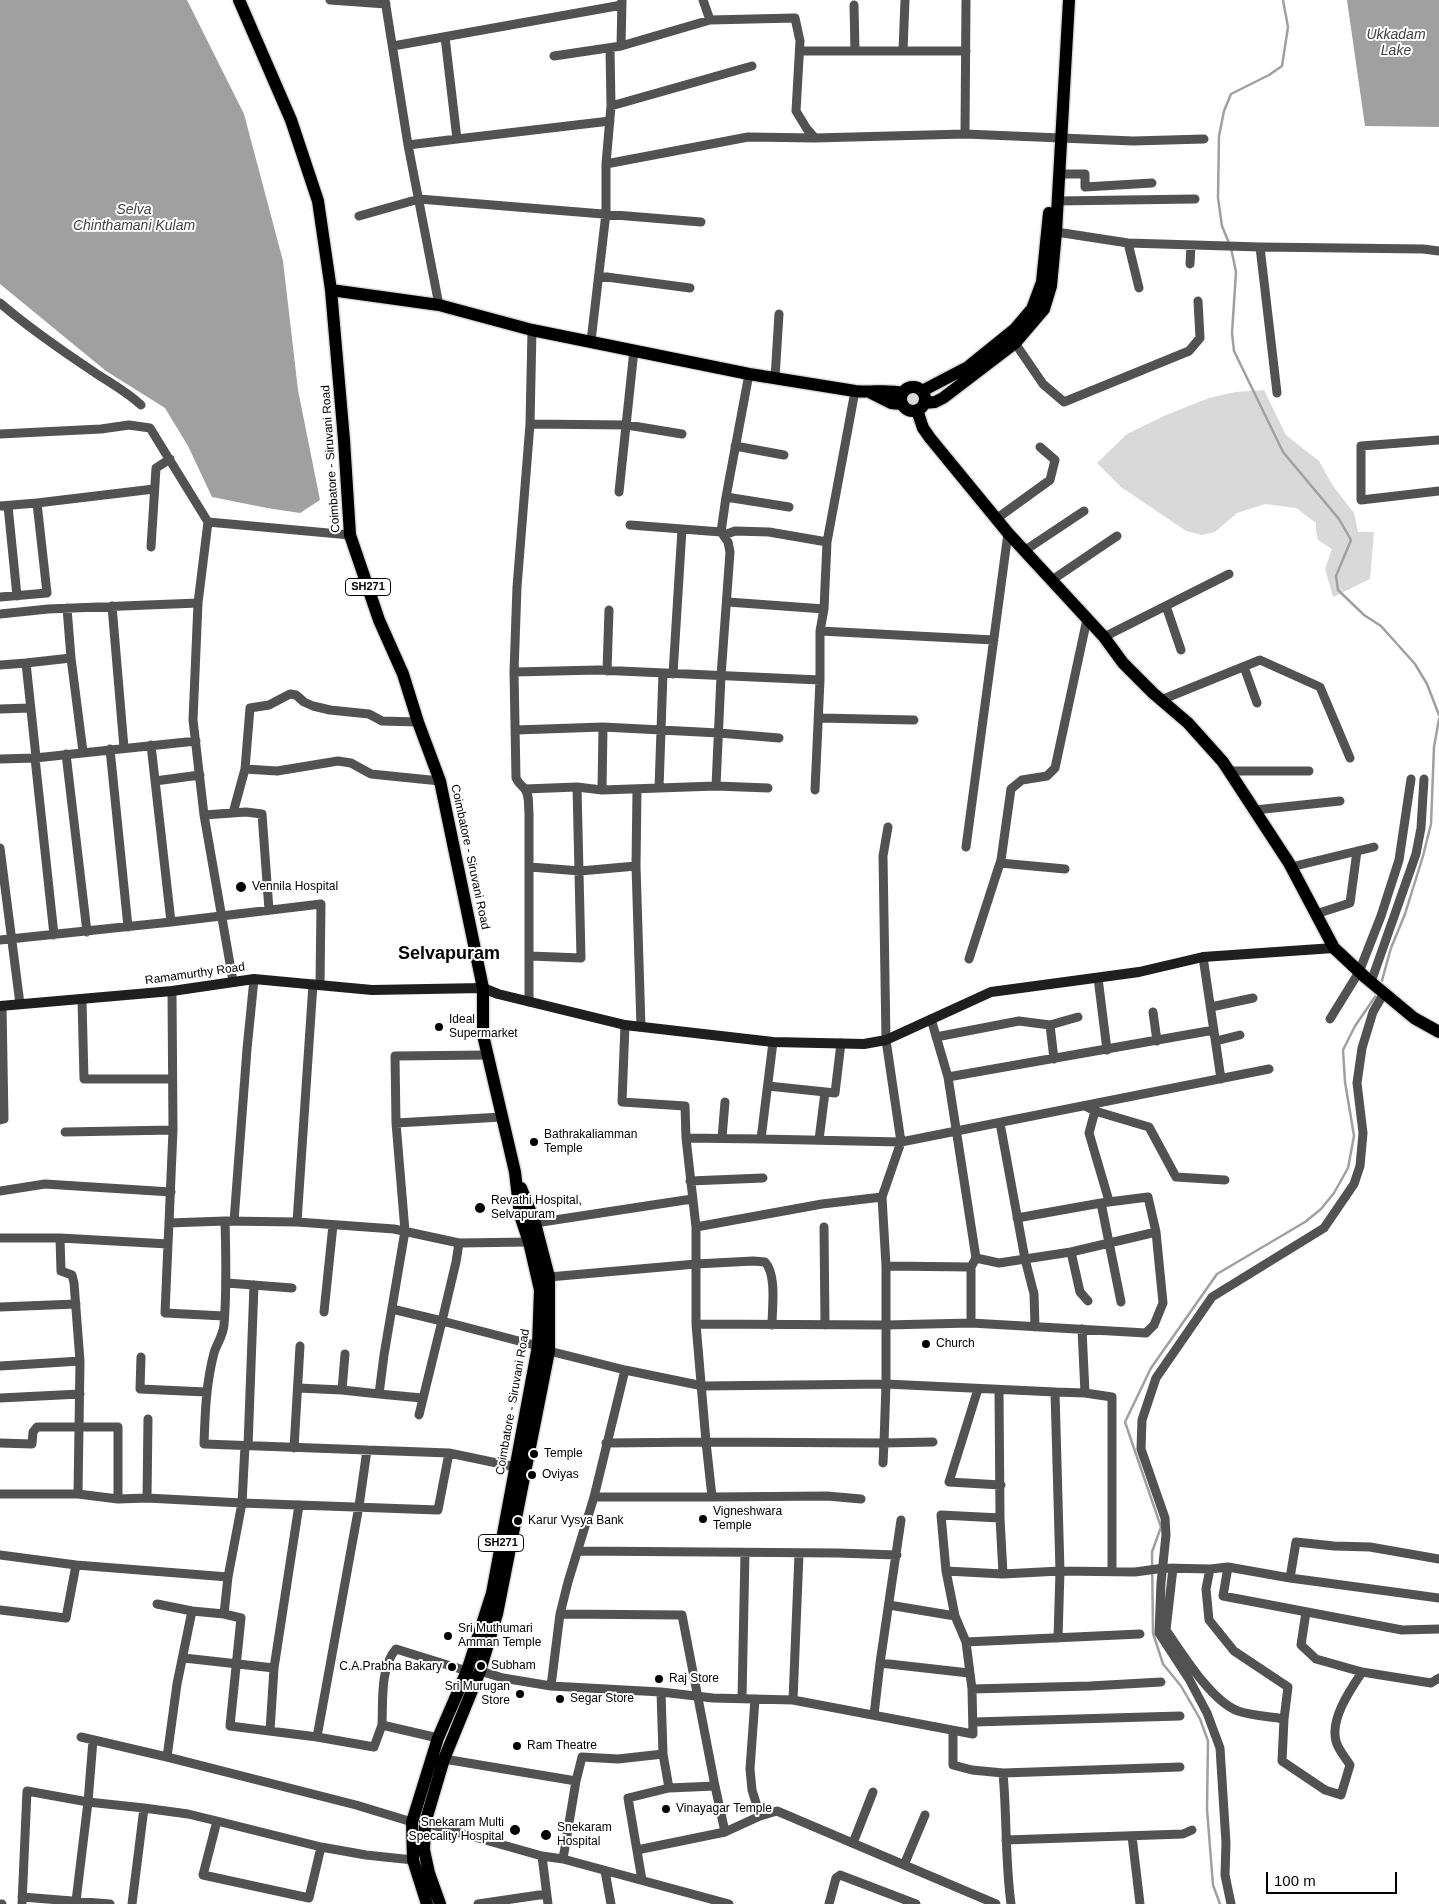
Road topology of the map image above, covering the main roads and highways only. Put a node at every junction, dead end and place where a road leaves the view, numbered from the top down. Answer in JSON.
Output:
{"nodes":[{"id":1,"x":239,"y":0,"type":"edge"},
{"id":2,"x":1061,"y":0,"type":"edge"},
{"id":3,"x":1069,"y":0,"type":"edge"},
{"id":4,"x":1057,"y":139,"type":"junction"},
{"id":5,"x":1052,"y":232,"type":"junction"},
{"id":6,"x":332,"y":290,"type":"junction"},
{"id":7,"x":902,"y":398,"type":"junction"},
{"id":8,"x":921,"y":401,"type":"junction"},
{"id":9,"x":1334,"y":948,"type":"junction"},
{"id":10,"x":483,"y":988,"type":"junction"},
{"id":11,"x":498,"y":994,"type":"junction"},
{"id":12,"x":1,"y":1006,"type":"edge"},
{"id":13,"x":482,"y":1015,"type":"junction"},
{"id":14,"x":1439,"y":1032,"type":"edge"},
{"id":15,"x":515,"y":1172,"type":"junction"},
{"id":16,"x":544,"y":1348,"type":"junction"},
{"id":17,"x":474,"y":1671,"type":"junction"},
{"id":18,"x":418,"y":1822,"type":"junction"},
{"id":19,"x":427,"y":1904,"type":"edge"},
{"id":20,"x":440,"y":1904,"type":"edge"}],
"edges":[{"from":1,"to":6,"type":"main road","name":"Coimbatore - Siruvani Road","number":"SH271"},
{"from":2,"to":4,"type":"main road"},
{"from":3,"to":4,"type":"main road"},
{"from":4,"to":5,"type":"main road"},
{"from":4,"to":5,"type":"main road"},
{"from":5,"to":8,"type":"main road"},
{"from":5,"to":8,"type":"main road"},
{"from":6,"to":7,"type":"main road"},
{"from":6,"to":10,"type":"main road","name":"Coimbatore - Siruvani Road","number":"SH271"},
{"from":7,"to":8,"type":"main road"},
{"from":7,"to":8,"type":"main road"},
{"from":8,"to":9,"type":"main road"},
{"from":9,"to":11,"type":"main road"},
{"from":9,"to":14,"type":"main road"},
{"from":10,"to":11,"type":"main road"},
{"from":10,"to":12,"type":"main road","name":"Ramamurthy Road"},
{"from":10,"to":13,"type":"main road","name":"Coimbatore - Siruvani Road","number":"SH271"},
{"from":11,"to":13,"type":"main road"},
{"from":13,"to":15,"type":"main road","name":"Coimbatore - Siruvani Road","number":"SH271"},
{"from":15,"to":16,"type":"main road","name":"Coimbatore - Siruvani Road","number":"SH271"},
{"from":15,"to":16,"type":"main road"},
{"from":16,"to":17,"type":"main road","name":"Coimbatore - Siruvani Road","number":"SH271"},
{"from":16,"to":17,"type":"main road"},
{"from":17,"to":18,"type":"main road"},
{"from":17,"to":18,"type":"main road","name":"Coimbatore - Siruvani Road","number":"SH271"},
{"from":18,"to":19,"type":"main road","name":"Coimbatore - Siruvani Road","number":"SH271"},
{"from":18,"to":20,"type":"main road"}]}
